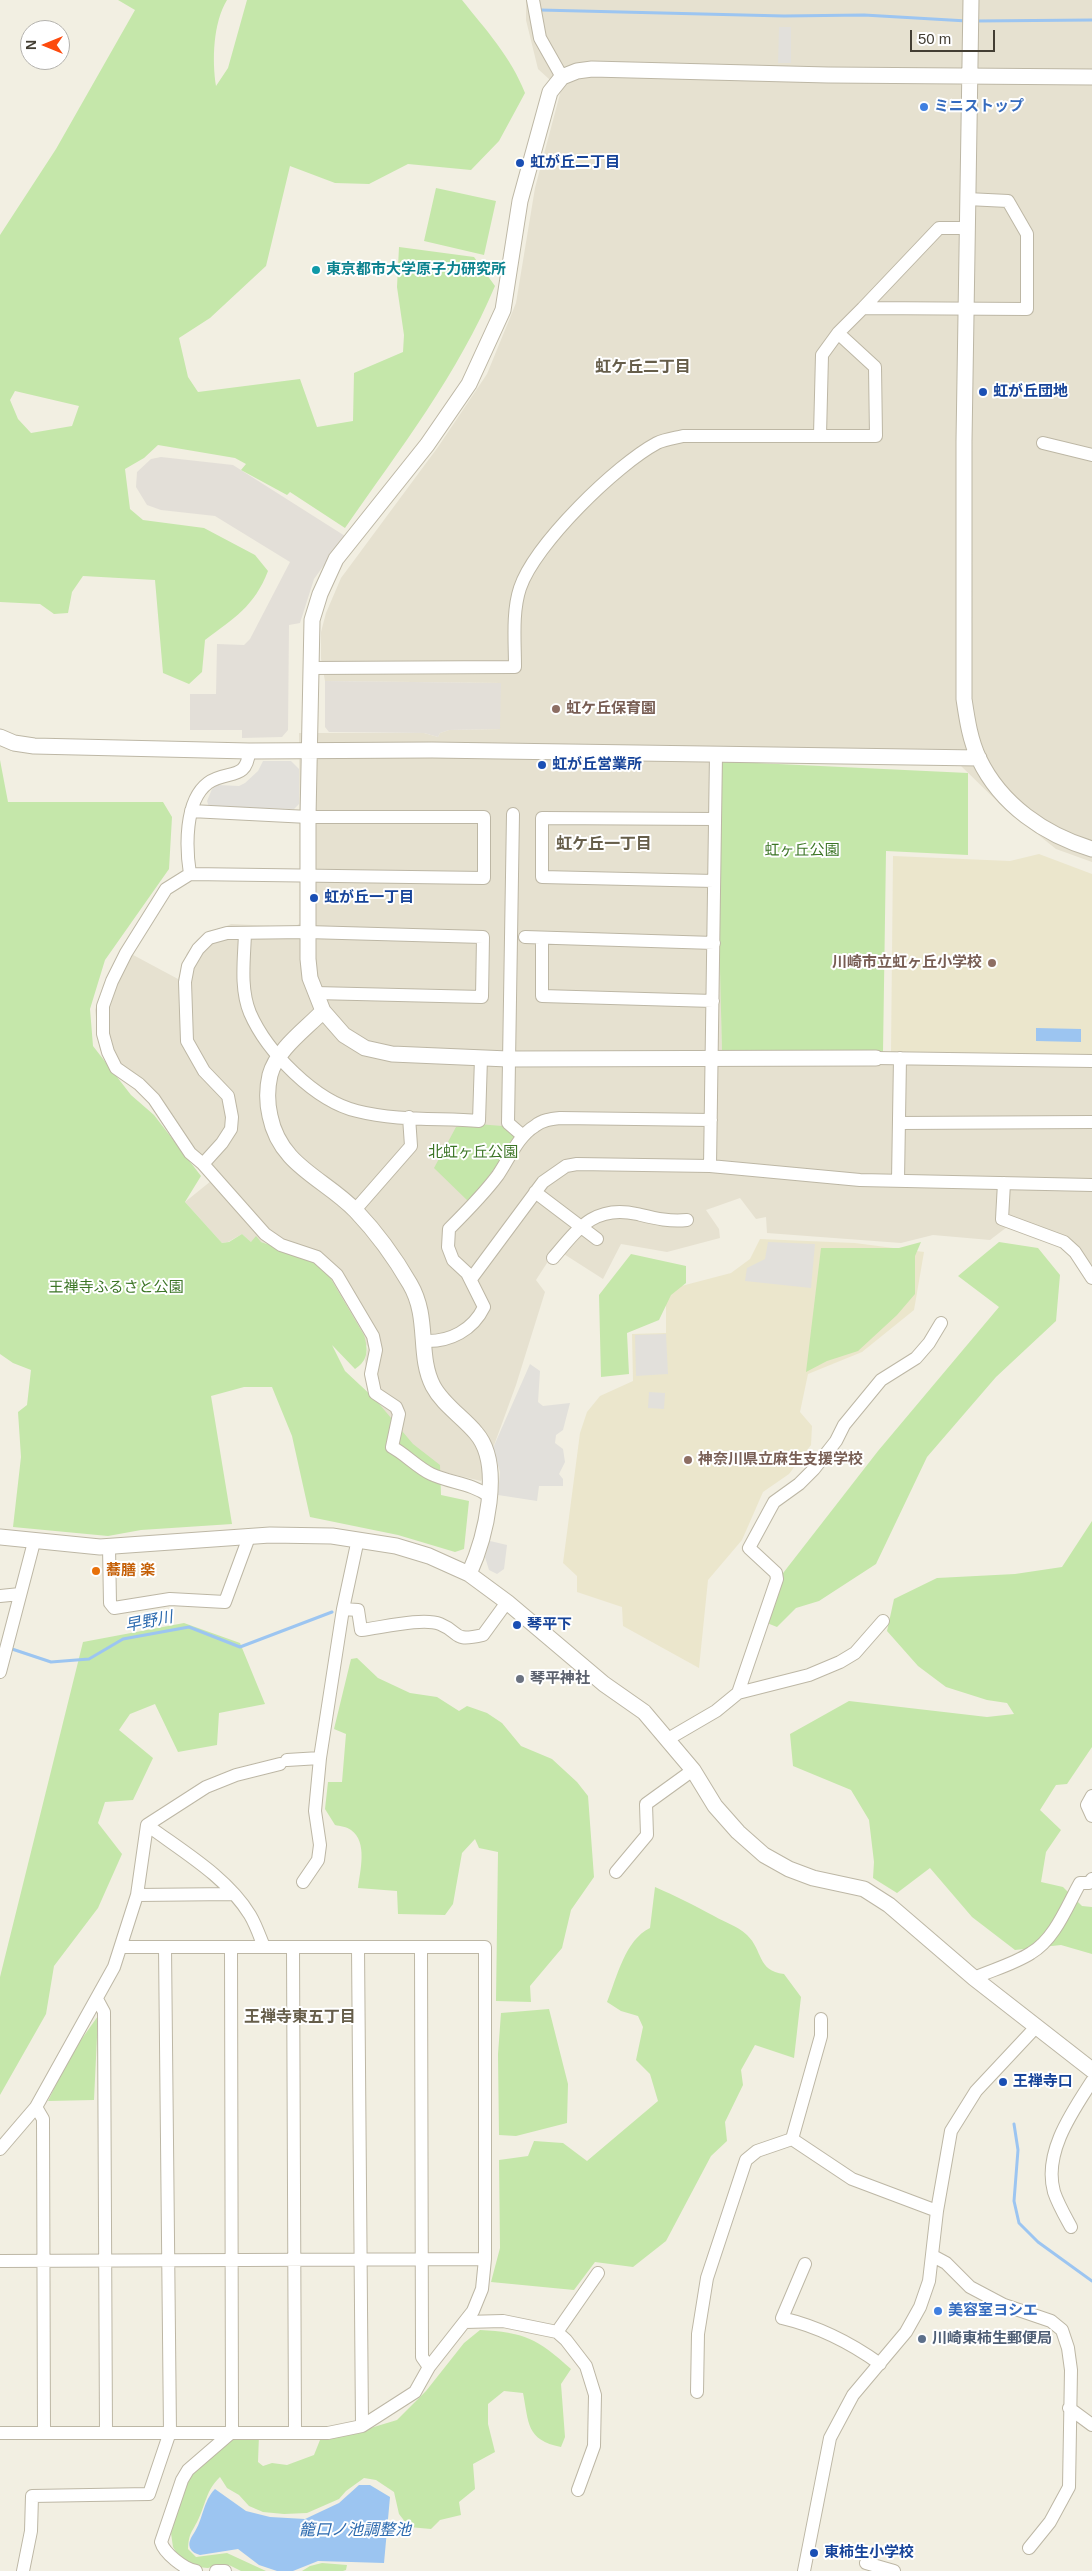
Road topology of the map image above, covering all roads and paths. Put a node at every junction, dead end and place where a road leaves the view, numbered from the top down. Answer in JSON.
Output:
{"nodes":[{"id":1,"x":533,"y":0,"type":"edge"},
{"id":2,"x":971,"y":12,"type":"edge"},
{"id":3,"x":969,"y":77,"type":"junction"},
{"id":4,"x":562,"y":78,"type":"junction"},
{"id":5,"x":1092,"y":78,"type":"edge"},
{"id":6,"x":967,"y":199,"type":"junction"},
{"id":7,"x":967,"y":228,"type":"junction"},
{"id":8,"x":863,"y":308,"type":"junction"},
{"id":9,"x":966,"y":309,"type":"junction"},
{"id":10,"x":838,"y":333,"type":"junction"},
{"id":11,"x":820,"y":435,"type":"junction"},
{"id":12,"x":1043,"y":444,"type":"dead end"},
{"id":13,"x":1092,"y":455,"type":"edge"},
{"id":14,"x":311,"y":668,"type":"junction"},
{"id":15,"x":0,"y":737,"type":"edge"},
{"id":16,"x":310,"y":749,"type":"junction"},
{"id":17,"x":249,"y":751,"type":"junction"},
{"id":18,"x":716,"y":754,"type":"junction"},
{"id":19,"x":978,"y":758,"type":"junction"},
{"id":20,"x":191,"y":811,"type":"junction"},
{"id":21,"x":514,"y":814,"type":"dead end"},
{"id":22,"x":308,"y":816,"type":"junction"},
{"id":23,"x":715,"y":820,"type":"junction"},
{"id":24,"x":1092,"y":850,"type":"edge"},
{"id":25,"x":190,"y":874,"type":"junction"},
{"id":26,"x":308,"y":874,"type":"junction"},
{"id":27,"x":714,"y":881,"type":"junction"},
{"id":28,"x":307,"y":932,"type":"junction"},
{"id":29,"x":245,"y":934,"type":"junction"},
{"id":30,"x":525,"y":937,"type":"dead end"},
{"id":31,"x":542,"y":938,"type":"junction"},
{"id":32,"x":714,"y":943,"type":"junction"},
{"id":33,"x":315,"y":993,"type":"junction"},
{"id":34,"x":713,"y":1000,"type":"junction"},
{"id":35,"x":323,"y":1011,"type":"junction"},
{"id":36,"x":279,"y":1058,"type":"junction"},
{"id":37,"x":481,"y":1058,"type":"junction"},
{"id":38,"x":876,"y":1058,"type":"joint"},
{"id":39,"x":900,"y":1058,"type":"junction"},
{"id":40,"x":508,"y":1059,"type":"junction"},
{"id":41,"x":712,"y":1060,"type":"junction"},
{"id":42,"x":1092,"y":1061,"type":"edge"},
{"id":43,"x":409,"y":1117,"type":"junction"},
{"id":44,"x":711,"y":1120,"type":"junction"},
{"id":45,"x":1092,"y":1122,"type":"edge"},
{"id":46,"x":899,"y":1123,"type":"junction"},
{"id":47,"x":523,"y":1136,"type":"junction"},
{"id":48,"x":203,"y":1164,"type":"junction"},
{"id":49,"x":710,"y":1166,"type":"junction"},
{"id":50,"x":898,"y":1180,"type":"junction"},
{"id":51,"x":1004,"y":1183,"type":"junction"},
{"id":52,"x":1092,"y":1185,"type":"edge"},
{"id":53,"x":535,"y":1192,"type":"junction"},
{"id":54,"x":355,"y":1210,"type":"junction"},
{"id":55,"x":687,"y":1220,"type":"dead end"},
{"id":56,"x":580,"y":1226,"type":"junction"},
{"id":57,"x":597,"y":1239,"type":"dead end"},
{"id":58,"x":553,"y":1258,"type":"dead end"},
{"id":59,"x":1092,"y":1278,"type":"edge"},
{"id":60,"x":471,"y":1279,"type":"junction"},
{"id":61,"x":941,"y":1324,"type":"dead end"},
{"id":62,"x":424,"y":1341,"type":"junction"},
{"id":63,"x":490,"y":1496,"type":"junction"},
{"id":64,"x":249,"y":1536,"type":"junction"},
{"id":65,"x":0,"y":1537,"type":"edge"},
{"id":66,"x":358,"y":1539,"type":"junction"},
{"id":67,"x":34,"y":1542,"type":"junction"},
{"id":68,"x":109,"y":1547,"type":"junction"},
{"id":69,"x":469,"y":1574,"type":"junction"},
{"id":70,"x":20,"y":1594,"type":"junction"},
{"id":71,"x":0,"y":1596,"type":"edge"},
{"id":72,"x":507,"y":1602,"type":"junction"},
{"id":73,"x":343,"y":1609,"type":"junction"},
{"id":74,"x":882,"y":1621,"type":"dead end"},
{"id":75,"x":0,"y":1672,"type":"edge"},
{"id":76,"x":738,"y":1693,"type":"junction"},
{"id":77,"x":668,"y":1739,"type":"junction"},
{"id":78,"x":320,"y":1758,"type":"junction"},
{"id":79,"x":692,"y":1770,"type":"junction"},
{"id":80,"x":1092,"y":1796,"type":"edge"},
{"id":81,"x":1092,"y":1816,"type":"edge"},
{"id":82,"x":147,"y":1825,"type":"junction"},
{"id":83,"x":616,"y":1872,"type":"dead end"},
{"id":84,"x":1092,"y":1880,"type":"edge"},
{"id":85,"x":303,"y":1882,"type":"dead end"},
{"id":86,"x":233,"y":1894,"type":"junction"},
{"id":87,"x":137,"y":1895,"type":"junction"},
{"id":88,"x":421,"y":1946,"type":"junction"},
{"id":89,"x":121,"y":1947,"type":"junction"},
{"id":90,"x":165,"y":1947,"type":"junction"},
{"id":91,"x":232,"y":1947,"type":"junction"},
{"id":92,"x":264,"y":1947,"type":"junction"},
{"id":93,"x":293,"y":1947,"type":"junction"},
{"id":94,"x":358,"y":1947,"type":"junction"},
{"id":95,"x":974,"y":1978,"type":"junction"},
{"id":96,"x":97,"y":1999,"type":"junction"},
{"id":97,"x":821,"y":2019,"type":"dead end"},
{"id":98,"x":1035,"y":2028,"type":"junction"},
{"id":99,"x":1092,"y":2070,"type":"edge"},
{"id":100,"x":1092,"y":2082,"type":"edge"},
{"id":101,"x":36,"y":2107,"type":"junction"},
{"id":102,"x":792,"y":2139,"type":"junction"},
{"id":103,"x":0,"y":2149,"type":"edge"},
{"id":104,"x":937,"y":2211,"type":"junction"},
{"id":105,"x":1071,"y":2227,"type":"dead end"},
{"id":106,"x":932,"y":2256,"type":"junction"},
{"id":107,"x":486,"y":2259,"type":"junction"},
{"id":108,"x":106,"y":2260,"type":"junction"},
{"id":109,"x":168,"y":2260,"type":"junction"},
{"id":110,"x":232,"y":2260,"type":"junction"},
{"id":111,"x":294,"y":2260,"type":"junction"},
{"id":112,"x":360,"y":2260,"type":"junction"},
{"id":113,"x":422,"y":2260,"type":"junction"},
{"id":114,"x":0,"y":2261,"type":"edge"},
{"id":115,"x":44,"y":2261,"type":"junction"},
{"id":116,"x":805,"y":2264,"type":"dead end"},
{"id":117,"x":598,"y":2273,"type":"dead end"},
{"id":118,"x":465,"y":2322,"type":"junction"},
{"id":119,"x":557,"y":2332,"type":"junction"},
{"id":120,"x":880,"y":2364,"type":"junction"},
{"id":121,"x":429,"y":2367,"type":"junction"},
{"id":122,"x":698,"y":2392,"type":"dead end"},
{"id":123,"x":1069,"y":2408,"type":"junction"},
{"id":124,"x":1092,"y":2425,"type":"edge"},
{"id":125,"x":362,"y":2426,"type":"junction"},
{"id":126,"x":170,"y":2432,"type":"junction"},
{"id":127,"x":232,"y":2432,"type":"junction"},
{"id":128,"x":295,"y":2432,"type":"junction"},
{"id":129,"x":0,"y":2433,"type":"edge"},
{"id":130,"x":44,"y":2433,"type":"junction"},
{"id":131,"x":106,"y":2433,"type":"junction"},
{"id":132,"x":578,"y":2490,"type":"dead end"},
{"id":133,"x":1029,"y":2548,"type":"dead end"},
{"id":134,"x":866,"y":2563,"type":"dead end"},
{"id":135,"x":23,"y":2571,"type":"edge"},
{"id":136,"x":196,"y":2571,"type":"edge"},
{"id":137,"x":216,"y":2571,"type":"edge"},
{"id":138,"x":225,"y":2571,"type":"edge"},
{"id":139,"x":804,"y":2571,"type":"edge"},
{"id":140,"x":894,"y":2571,"type":"edge"}],
"edges":[{"from":1,"to":4,"type":"street"},
{"from":2,"to":3,"type":"street"},
{"from":3,"to":4,"type":"street"},
{"from":3,"to":5,"type":"street"},
{"from":3,"to":6,"type":"street"},
{"from":4,"to":14,"type":"street"},
{"from":6,"to":7,"type":"street"},
{"from":6,"to":9,"type":"street"},
{"from":7,"to":8,"type":"street"},
{"from":7,"to":9,"type":"street"},
{"from":8,"to":9,"type":"street"},
{"from":8,"to":10,"type":"street"},
{"from":9,"to":19,"type":"street"},
{"from":10,"to":11,"type":"street"},
{"from":10,"to":11,"type":"street"},
{"from":11,"to":14,"type":"street"},
{"from":12,"to":13,"type":"street"},
{"from":14,"to":16,"type":"street"},
{"from":15,"to":17,"type":"street"},
{"from":16,"to":17,"type":"street"},
{"from":16,"to":18,"type":"street"},
{"from":16,"to":22,"type":"street"},
{"from":17,"to":20,"type":"street"},
{"from":18,"to":19,"type":"street"},
{"from":18,"to":23,"type":"street"},
{"from":19,"to":24,"type":"street"},
{"from":20,"to":22,"type":"street"},
{"from":20,"to":25,"type":"street"},
{"from":21,"to":40,"type":"street"},
{"from":22,"to":26,"type":"street"},
{"from":22,"to":26,"type":"street"},
{"from":23,"to":27,"type":"street"},
{"from":23,"to":27,"type":"street"},
{"from":25,"to":26,"type":"street"},
{"from":25,"to":48,"type":"street"},
{"from":26,"to":28,"type":"street"},
{"from":27,"to":32,"type":"street"},
{"from":28,"to":29,"type":"street"},
{"from":28,"to":33,"type":"street"},
{"from":28,"to":33,"type":"street"},
{"from":29,"to":36,"type":"street"},
{"from":29,"to":48,"type":"street"},
{"from":30,"to":31,"type":"street"},
{"from":31,"to":32,"type":"street"},
{"from":31,"to":34,"type":"street"},
{"from":32,"to":34,"type":"street"},
{"from":33,"to":35,"type":"street"},
{"from":34,"to":41,"type":"street"},
{"from":35,"to":36,"type":"street"},
{"from":35,"to":37,"type":"street"},
{"from":36,"to":43,"type":"street"},
{"from":36,"to":54,"type":"street"},
{"from":37,"to":40,"type":"street"},
{"from":37,"to":43,"type":"street"},
{"from":38,"to":39,"type":"street"},
{"from":38,"to":41,"type":"street"},
{"from":39,"to":42,"type":"street"},
{"from":39,"to":46,"type":"street"},
{"from":40,"to":41,"type":"street"},
{"from":40,"to":47,"type":"street"},
{"from":41,"to":44,"type":"street"},
{"from":43,"to":54,"type":"street"},
{"from":44,"to":47,"type":"street"},
{"from":44,"to":49,"type":"street"},
{"from":45,"to":46,"type":"street"},
{"from":46,"to":50,"type":"street"},
{"from":47,"to":60,"type":"street"},
{"from":48,"to":63,"type":"street"},
{"from":49,"to":50,"type":"street"},
{"from":49,"to":53,"type":"street"},
{"from":50,"to":51,"type":"street"},
{"from":51,"to":52,"type":"street"},
{"from":51,"to":59,"type":"street"},
{"from":53,"to":56,"type":"street"},
{"from":53,"to":60,"type":"street"},
{"from":54,"to":62,"type":"street"},
{"from":55,"to":56,"type":"street"},
{"from":56,"to":57,"type":"street"},
{"from":56,"to":58,"type":"street"},
{"from":60,"to":62,"type":"street"},
{"from":61,"to":76,"type":"street"},
{"from":62,"to":63,"type":"street"},
{"from":63,"to":69,"type":"street"},
{"from":64,"to":66,"type":"street"},
{"from":64,"to":68,"type":"street"},
{"from":64,"to":68,"type":"street"},
{"from":65,"to":67,"type":"street"},
{"from":66,"to":69,"type":"street"},
{"from":66,"to":73,"type":"street"},
{"from":67,"to":68,"type":"street"},
{"from":67,"to":70,"type":"street"},
{"from":69,"to":72,"type":"street"},
{"from":70,"to":71,"type":"street"},
{"from":70,"to":75,"type":"street"},
{"from":72,"to":73,"type":"street"},
{"from":72,"to":77,"type":"street"},
{"from":73,"to":78,"type":"street"},
{"from":74,"to":76,"type":"street"},
{"from":76,"to":77,"type":"street"},
{"from":77,"to":79,"type":"street"},
{"from":78,"to":82,"type":"street"},
{"from":78,"to":85,"type":"street"},
{"from":79,"to":83,"type":"street"},
{"from":79,"to":95,"type":"street"},
{"from":80,"to":81,"type":"street"},
{"from":82,"to":86,"type":"street"},
{"from":82,"to":87,"type":"street"},
{"from":84,"to":95,"type":"street"},
{"from":86,"to":87,"type":"street"},
{"from":86,"to":92,"type":"street"},
{"from":87,"to":89,"type":"street"},
{"from":88,"to":94,"type":"street"},
{"from":88,"to":107,"type":"street"},
{"from":88,"to":113,"type":"street"},
{"from":89,"to":90,"type":"street"},
{"from":89,"to":96,"type":"street"},
{"from":90,"to":91,"type":"street"},
{"from":90,"to":109,"type":"street"},
{"from":91,"to":92,"type":"street"},
{"from":91,"to":110,"type":"street"},
{"from":92,"to":93,"type":"street"},
{"from":93,"to":94,"type":"street"},
{"from":93,"to":111,"type":"street"},
{"from":94,"to":112,"type":"street"},
{"from":95,"to":98,"type":"street"},
{"from":96,"to":101,"type":"street"},
{"from":96,"to":108,"type":"street"},
{"from":97,"to":102,"type":"street"},
{"from":98,"to":99,"type":"street"},
{"from":98,"to":104,"type":"street"},
{"from":100,"to":105,"type":"street"},
{"from":101,"to":103,"type":"street"},
{"from":101,"to":115,"type":"street"},
{"from":102,"to":104,"type":"street"},
{"from":102,"to":122,"type":"street"},
{"from":104,"to":106,"type":"street"},
{"from":106,"to":120,"type":"street"},
{"from":106,"to":123,"type":"street"},
{"from":107,"to":113,"type":"street"},
{"from":107,"to":118,"type":"street"},
{"from":108,"to":109,"type":"street"},
{"from":108,"to":115,"type":"street"},
{"from":108,"to":131,"type":"street"},
{"from":109,"to":110,"type":"street"},
{"from":109,"to":126,"type":"street"},
{"from":110,"to":111,"type":"street"},
{"from":110,"to":127,"type":"street"},
{"from":111,"to":112,"type":"street"},
{"from":111,"to":128,"type":"street"},
{"from":112,"to":113,"type":"street"},
{"from":112,"to":125,"type":"street"},
{"from":113,"to":121,"type":"street"},
{"from":114,"to":115,"type":"street"},
{"from":115,"to":130,"type":"street"},
{"from":116,"to":120,"type":"street"},
{"from":117,"to":119,"type":"street"},
{"from":118,"to":119,"type":"street"},
{"from":118,"to":121,"type":"street"},
{"from":119,"to":132,"type":"street"},
{"from":120,"to":139,"type":"street"},
{"from":121,"to":125,"type":"street"},
{"from":123,"to":124,"type":"street"},
{"from":123,"to":133,"type":"street"},
{"from":125,"to":128,"type":"street"},
{"from":126,"to":127,"type":"street"},
{"from":126,"to":131,"type":"street"},
{"from":126,"to":135,"type":"street"},
{"from":127,"to":128,"type":"street"},
{"from":127,"to":136,"type":"street"},
{"from":129,"to":130,"type":"street"},
{"from":130,"to":131,"type":"street"},
{"from":134,"to":140,"type":"street"},
{"from":137,"to":138,"type":"street"}]}
